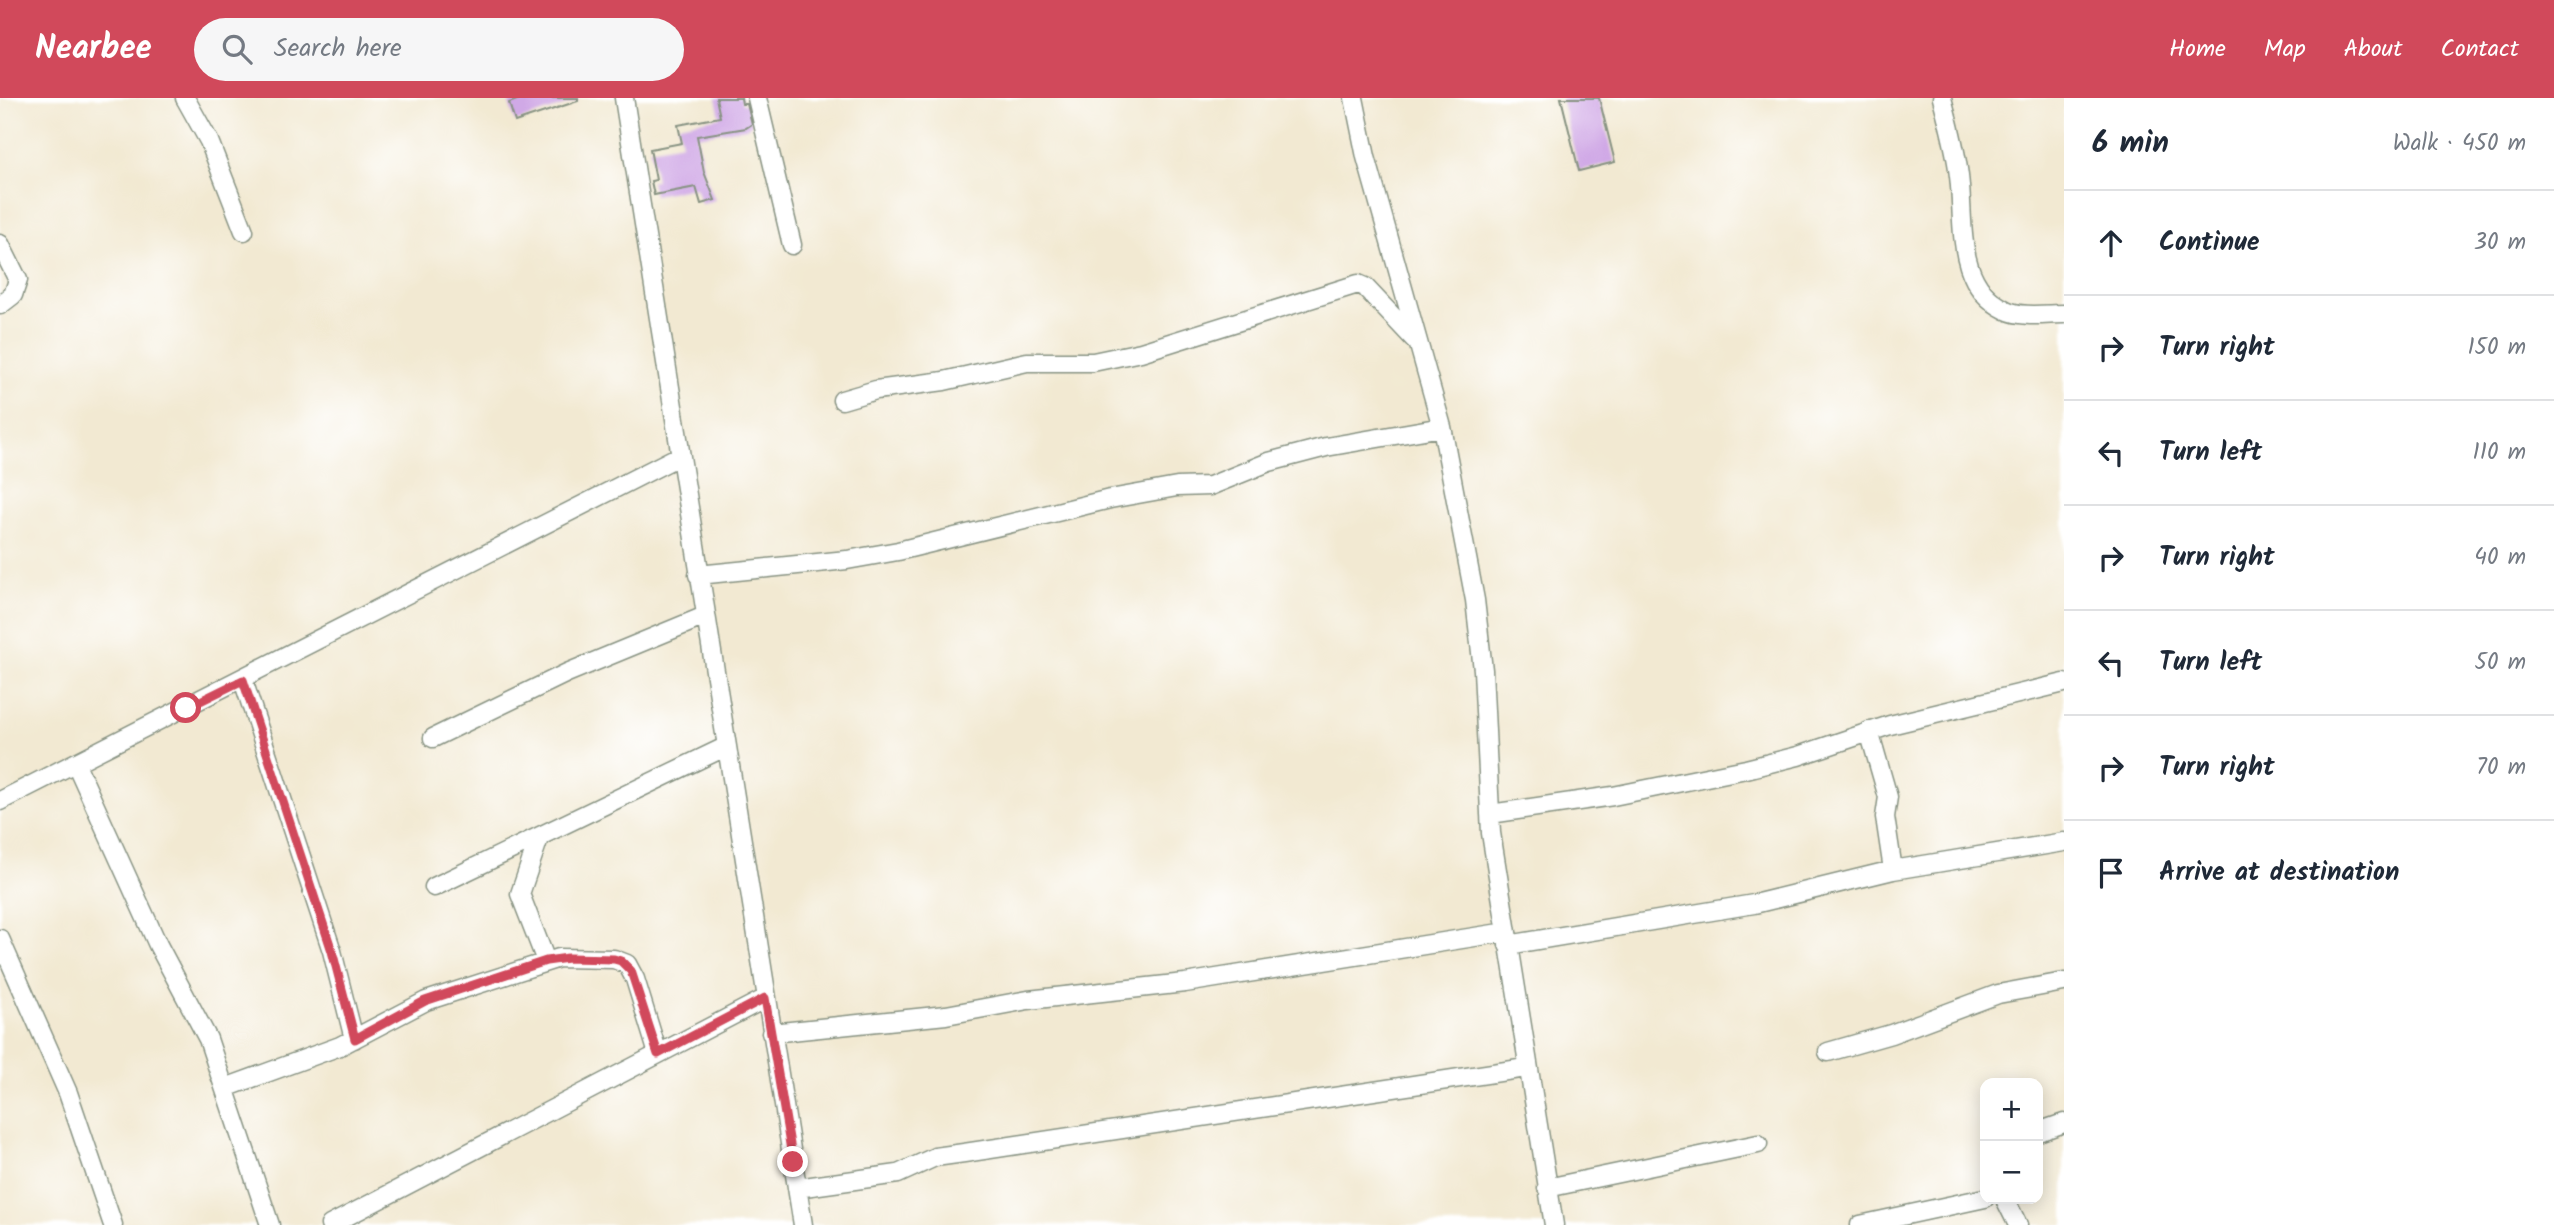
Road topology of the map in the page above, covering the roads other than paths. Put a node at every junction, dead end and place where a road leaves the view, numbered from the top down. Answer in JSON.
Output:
{"nodes":[{"id":1,"x":185,"y":98,"type":"edge"},
{"id":2,"x":624,"y":98,"type":"edge"},
{"id":3,"x":757,"y":98,"type":"edge"},
{"id":4,"x":1354,"y":98,"type":"edge"},
{"id":5,"x":1942,"y":98,"type":"edge"},
{"id":6,"x":244,"y":231,"type":"dead end"},
{"id":7,"x":0,"y":244,"type":"edge"},
{"id":8,"x":792,"y":245,"type":"dead end"},
{"id":9,"x":0,"y":306,"type":"edge"},
{"id":10,"x":2064,"y":314,"type":"edge"},
{"id":11,"x":1419,"y":344,"type":"junction"},
{"id":12,"x":842,"y":400,"type":"dead end"},
{"id":13,"x":1442,"y":427,"type":"junction"},
{"id":14,"x":679,"y":456,"type":"junction"},
{"id":15,"x":698,"y":575,"type":"junction"},
{"id":16,"x":705,"y":615,"type":"junction"},
{"id":17,"x":243,"y":680,"type":"junction"},
{"id":18,"x":2064,"y":683,"type":"edge"},
{"id":19,"x":1869,"y":731,"type":"junction"},
{"id":20,"x":432,"y":738,"type":"dead end"},
{"id":21,"x":725,"y":747,"type":"junction"},
{"id":22,"x":76,"y":764,"type":"junction"},
{"id":23,"x":0,"y":801,"type":"edge"},
{"id":24,"x":1490,"y":814,"type":"junction"},
{"id":25,"x":539,"y":838,"type":"junction"},
{"id":26,"x":2064,"y":842,"type":"edge"},
{"id":27,"x":1893,"y":870,"type":"junction"},
{"id":28,"x":434,"y":887,"type":"dead end"},
{"id":29,"x":0,"y":939,"type":"edge"},
{"id":30,"x":1507,"y":939,"type":"junction"},
{"id":31,"x":546,"y":961,"type":"junction"},
{"id":32,"x":2064,"y":982,"type":"edge"},
{"id":33,"x":765,"y":998,"type":"junction"},
{"id":34,"x":771,"y":1032,"type":"junction"},
{"id":35,"x":355,"y":1039,"type":"junction"},
{"id":36,"x":1828,"y":1052,"type":"dead end"},
{"id":37,"x":658,"y":1054,"type":"junction"},
{"id":38,"x":1527,"y":1068,"type":"junction"},
{"id":39,"x":225,"y":1088,"type":"junction"},
{"id":40,"x":2064,"y":1123,"type":"edge"},
{"id":41,"x":2043,"y":1130,"type":"edge"},
{"id":42,"x":1758,"y":1144,"type":"dead end"},
{"id":43,"x":797,"y":1188,"type":"junction"},
{"id":44,"x":1547,"y":1188,"type":"junction"},
{"id":45,"x":1980,"y":1199,"type":"edge"},
{"id":46,"x":2008,"y":1204,"type":"edge"},
{"id":47,"x":1892,"y":1221,"type":"edge"},
{"id":48,"x":113,"y":1225,"type":"edge"},
{"id":49,"x":270,"y":1225,"type":"edge"},
{"id":50,"x":330,"y":1225,"type":"edge"},
{"id":51,"x":803,"y":1225,"type":"edge"},
{"id":52,"x":1554,"y":1225,"type":"edge"},
{"id":53,"x":1860,"y":1225,"type":"edge"},
{"id":54,"x":2018,"y":1225,"type":"edge"}],
"edges":[{"from":1,"to":6,"type":"street"},
{"from":2,"to":14,"type":"street"},
{"from":3,"to":8,"type":"street"},
{"from":4,"to":11,"type":"street"},
{"from":5,"to":10,"type":"street"},
{"from":7,"to":9,"type":"street"},
{"from":11,"to":12,"type":"street"},
{"from":11,"to":13,"type":"street"},
{"from":13,"to":15,"type":"street"},
{"from":13,"to":24,"type":"street"},
{"from":14,"to":15,"type":"street"},
{"from":14,"to":17,"type":"street"},
{"from":15,"to":16,"type":"street"},
{"from":16,"to":20,"type":"street"},
{"from":16,"to":21,"type":"street"},
{"from":17,"to":22,"type":"street"},
{"from":17,"to":35,"type":"street"},
{"from":18,"to":19,"type":"street"},
{"from":19,"to":24,"type":"street"},
{"from":19,"to":27,"type":"street"},
{"from":21,"to":25,"type":"street"},
{"from":21,"to":33,"type":"street"},
{"from":22,"to":23,"type":"street"},
{"from":22,"to":39,"type":"street"},
{"from":24,"to":30,"type":"street"},
{"from":25,"to":28,"type":"street"},
{"from":25,"to":31,"type":"street"},
{"from":26,"to":27,"type":"street"},
{"from":27,"to":30,"type":"street"},
{"from":29,"to":48,"type":"street"},
{"from":30,"to":34,"type":"street"},
{"from":30,"to":38,"type":"street"},
{"from":31,"to":35,"type":"street"},
{"from":31,"to":37,"type":"street"},
{"from":32,"to":36,"type":"street"},
{"from":33,"to":34,"type":"street"},
{"from":33,"to":37,"type":"street"},
{"from":34,"to":43,"type":"street"},
{"from":35,"to":39,"type":"street"},
{"from":37,"to":50,"type":"street"},
{"from":38,"to":43,"type":"street"},
{"from":38,"to":44,"type":"street"},
{"from":39,"to":49,"type":"street"},
{"from":40,"to":41,"type":"street"},
{"from":42,"to":44,"type":"street"},
{"from":43,"to":51,"type":"street"},
{"from":44,"to":52,"type":"street"},
{"from":45,"to":47,"type":"street"},
{"from":46,"to":54,"type":"street"},
{"from":47,"to":53,"type":"street"}]}
